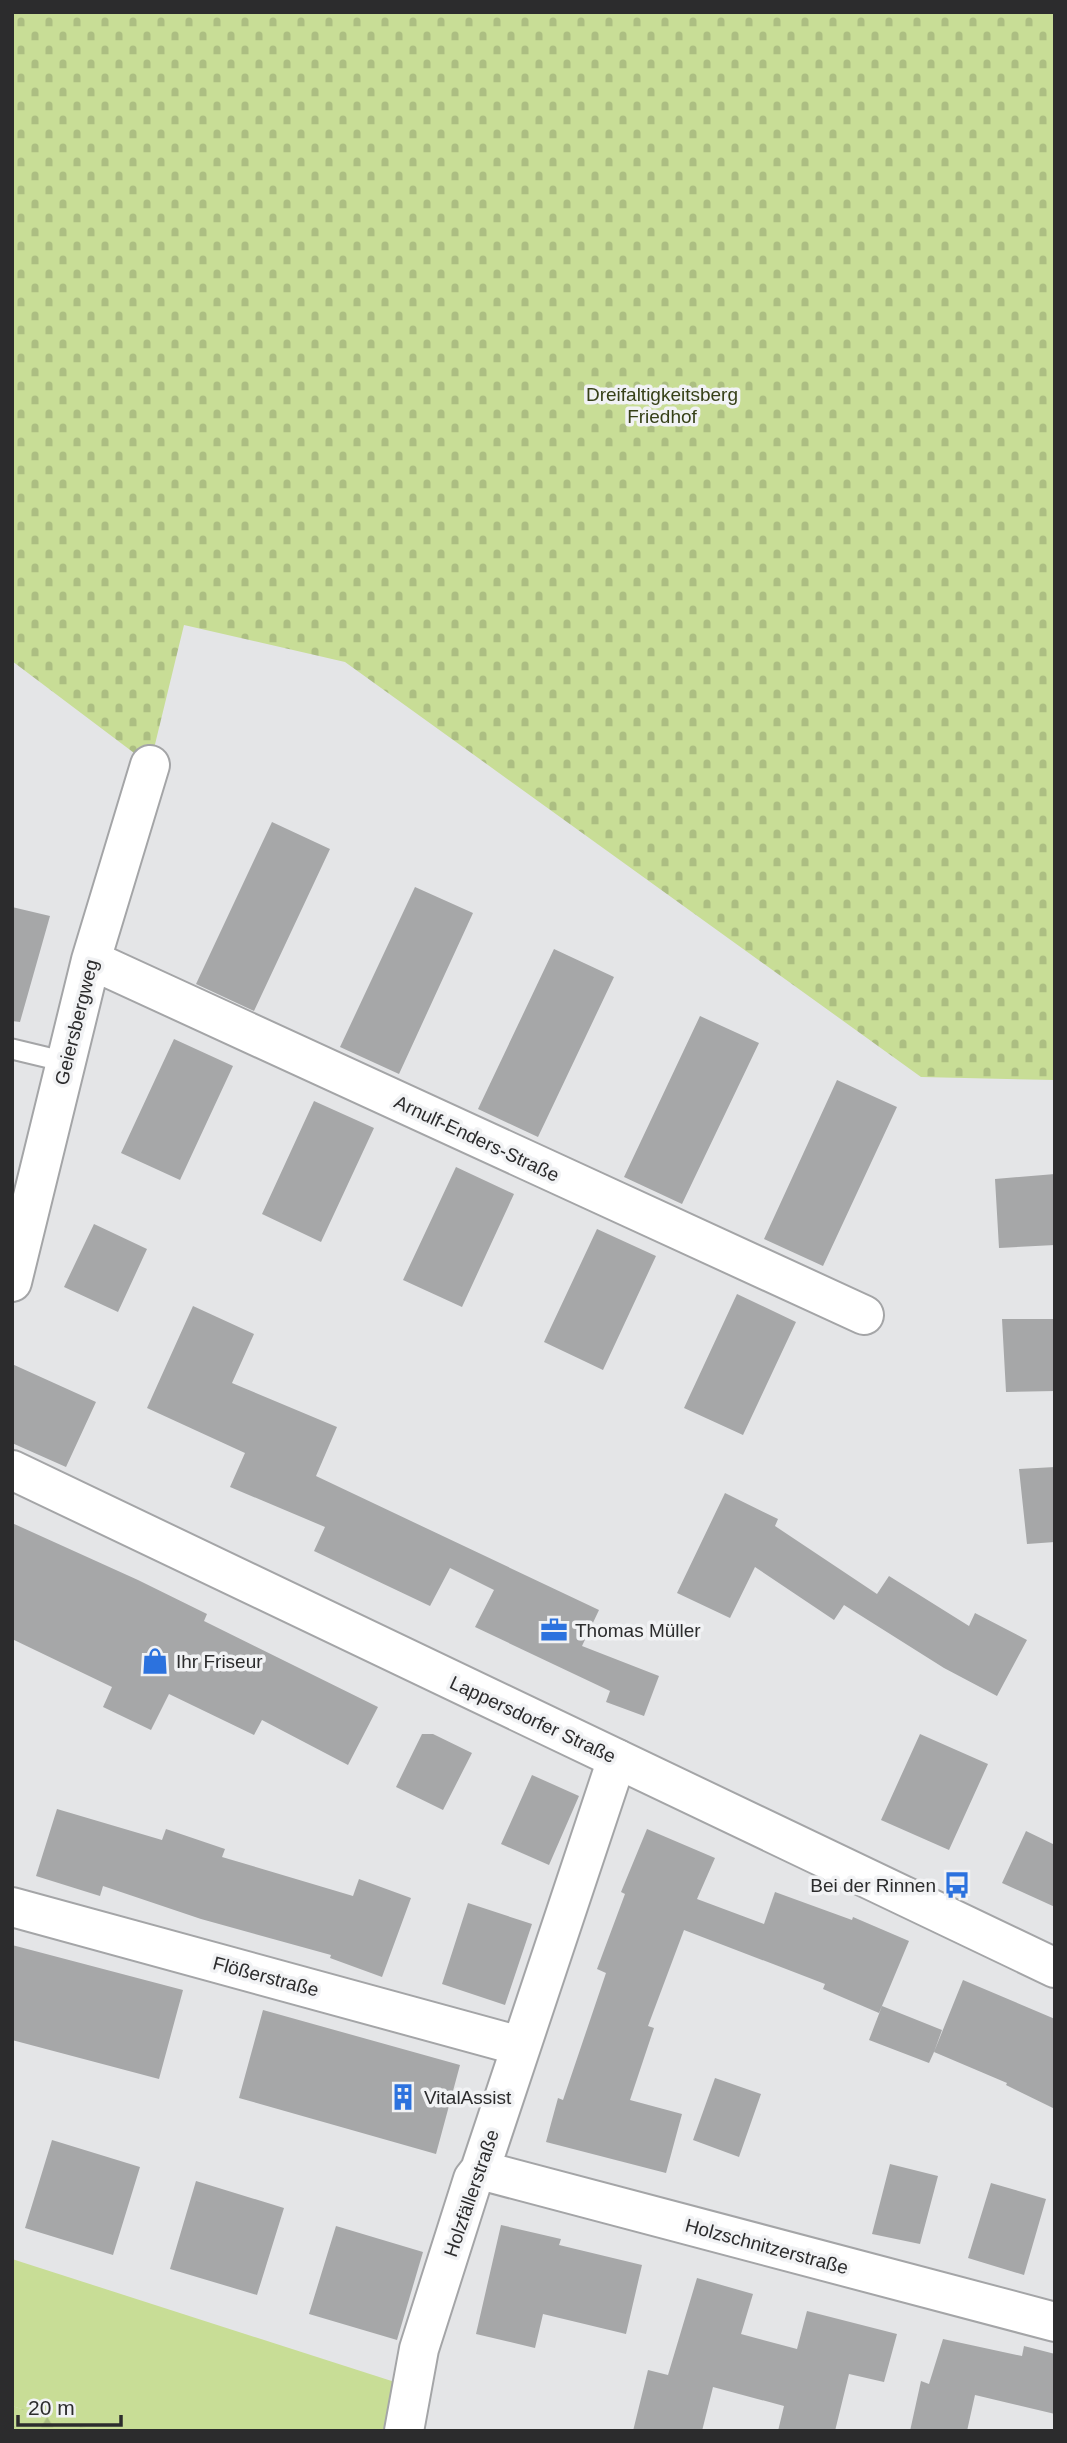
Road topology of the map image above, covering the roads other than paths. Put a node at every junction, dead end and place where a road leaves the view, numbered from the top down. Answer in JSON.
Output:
{"nodes":[{"id":1,"x":150,"y":765,"type":"dead end"},
{"id":2,"x":91,"y":960,"type":"junction"},
{"id":3,"x":12,"y":1049,"type":"edge"},
{"id":4,"x":66,"y":1062,"type":"junction"},
{"id":5,"x":12,"y":1282,"type":"edge"},
{"id":6,"x":864,"y":1315,"type":"dead end"},
{"id":7,"x":12,"y":1470,"type":"edge"},
{"id":8,"x":617,"y":1759,"type":"junction"},
{"id":9,"x":12,"y":1907,"type":"edge"},
{"id":10,"x":1055,"y":1968,"type":"edge"},
{"id":11,"x":520,"y":2046,"type":"junction"},
{"id":12,"x":480,"y":2170,"type":"junction"},
{"id":13,"x":1055,"y":2322,"type":"edge"},
{"id":14,"x":404,"y":2431,"type":"edge"}],
"edges":[{"from":1,"to":2,"type":"street","name":"Geiersbergweg"},
{"from":2,"to":4,"type":"street","name":"Geiersbergweg"},
{"from":2,"to":6,"type":"street","name":"Arnulf-Enders-Straße"},
{"from":3,"to":4,"type":"lane"},
{"from":4,"to":5,"type":"street","name":"Geiersbergweg"},
{"from":7,"to":8,"type":"street","name":"Lappersdorfer Straße"},
{"from":8,"to":10,"type":"street","name":"Lappersdorfer Straße"},
{"from":8,"to":11,"type":"street","name":"Holzfällerstraße"},
{"from":9,"to":11,"type":"street","name":"Flößerstraße"},
{"from":11,"to":12,"type":"street","name":"Holzfällerstraße"},
{"from":12,"to":13,"type":"street","name":"Holzschnitzerstraße"},
{"from":12,"to":14,"type":"street","name":"Holzfällerstraße"}]}
